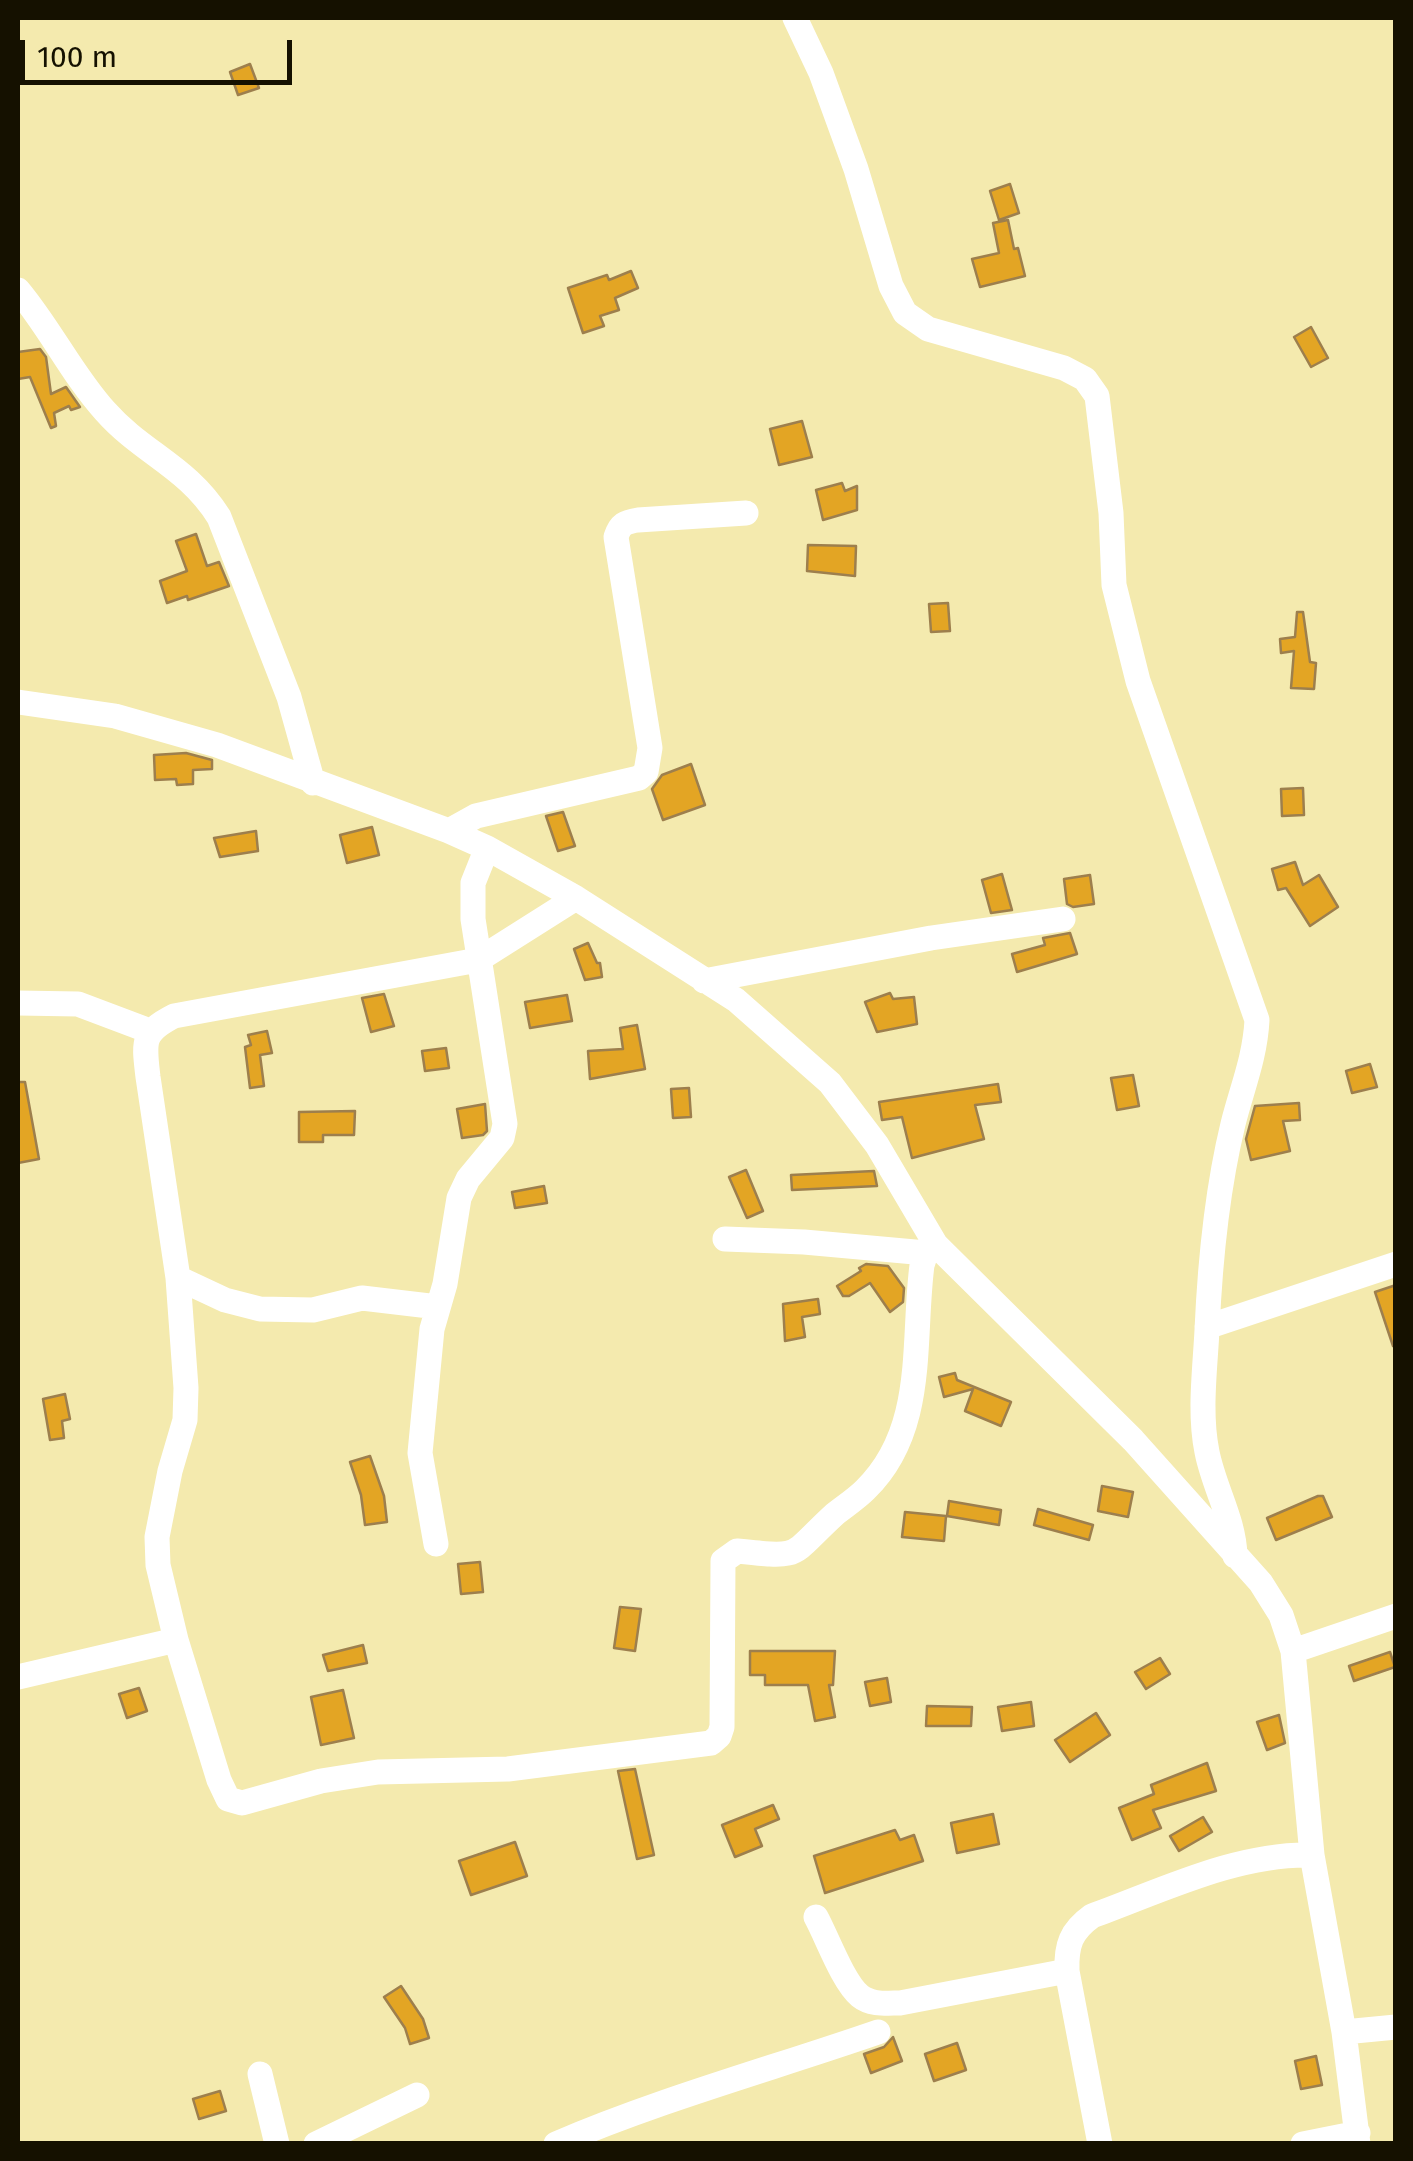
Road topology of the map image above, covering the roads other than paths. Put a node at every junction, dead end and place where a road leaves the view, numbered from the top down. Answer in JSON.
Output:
{"nodes":[{"id":1,"x":795,"y":18,"type":"edge"},
{"id":2,"x":18,"y":290,"type":"edge"},
{"id":3,"x":746,"y":513,"type":"dead end"},
{"id":4,"x":18,"y":702,"type":"edge"},
{"id":5,"x":312,"y":783,"type":"junction"},
{"id":6,"x":449,"y":831,"type":"junction"},
{"id":7,"x":487,"y":848,"type":"junction"},
{"id":8,"x":576,"y":898,"type":"junction"},
{"id":9,"x":1063,"y":918,"type":"dead end"},
{"id":10,"x":478,"y":960,"type":"junction"},
{"id":11,"x":704,"y":980,"type":"junction"},
{"id":12,"x":18,"y":1003,"type":"edge"},
{"id":13,"x":147,"y":1035,"type":"junction"},
{"id":14,"x":725,"y":1239,"type":"dead end"},
{"id":15,"x":931,"y":1249,"type":"junction"},
{"id":16,"x":1396,"y":1264,"type":"edge"},
{"id":17,"x":178,"y":1278,"type":"junction"},
{"id":18,"x":438,"y":1307,"type":"junction"},
{"id":19,"x":1207,"y":1327,"type":"junction"},
{"id":20,"x":436,"y":1544,"type":"dead end"},
{"id":21,"x":1235,"y":1556,"type":"junction"},
{"id":22,"x":1396,"y":1616,"type":"edge"},
{"id":23,"x":176,"y":1640,"type":"junction"},
{"id":24,"x":1292,"y":1651,"type":"junction"},
{"id":25,"x":18,"y":1677,"type":"edge"},
{"id":26,"x":1312,"y":1856,"type":"junction"},
{"id":27,"x":816,"y":1917,"type":"dead end"},
{"id":28,"x":1067,"y":1970,"type":"junction"},
{"id":29,"x":1396,"y":2027,"type":"edge"},
{"id":30,"x":878,"y":2032,"type":"dead end"},
{"id":31,"x":1344,"y":2032,"type":"junction"},
{"id":32,"x":260,"y":2074,"type":"dead end"},
{"id":33,"x":418,"y":2095,"type":"dead end"},
{"id":34,"x":1358,"y":2138,"type":"edge"},
{"id":35,"x":277,"y":2144,"type":"edge"},
{"id":36,"x":316,"y":2144,"type":"edge"},
{"id":37,"x":556,"y":2144,"type":"edge"},
{"id":38,"x":1100,"y":2144,"type":"edge"},
{"id":39,"x":1303,"y":2144,"type":"edge"}],
"edges":[{"from":1,"to":19,"type":"street"},
{"from":2,"to":5,"type":"street"},
{"from":3,"to":6,"type":"street"},
{"from":4,"to":5,"type":"street"},
{"from":5,"to":6,"type":"street"},
{"from":6,"to":7,"type":"street"},
{"from":7,"to":8,"type":"street"},
{"from":7,"to":10,"type":"street"},
{"from":8,"to":10,"type":"street"},
{"from":8,"to":11,"type":"street"},
{"from":9,"to":11,"type":"street"},
{"from":10,"to":13,"type":"street"},
{"from":10,"to":18,"type":"street"},
{"from":11,"to":15,"type":"street"},
{"from":12,"to":13,"type":"street"},
{"from":13,"to":17,"type":"street"},
{"from":14,"to":15,"type":"street"},
{"from":15,"to":21,"type":"street"},
{"from":15,"to":23,"type":"street"},
{"from":16,"to":19,"type":"street"},
{"from":17,"to":18,"type":"street"},
{"from":17,"to":23,"type":"street"},
{"from":18,"to":20,"type":"street"},
{"from":19,"to":21,"type":"street"},
{"from":21,"to":24,"type":"street"},
{"from":22,"to":24,"type":"street"},
{"from":23,"to":25,"type":"street"},
{"from":24,"to":26,"type":"street"},
{"from":26,"to":28,"type":"street"},
{"from":26,"to":31,"type":"street"},
{"from":27,"to":28,"type":"street"},
{"from":28,"to":38,"type":"street"},
{"from":29,"to":31,"type":"street"},
{"from":30,"to":37,"type":"street"},
{"from":31,"to":34,"type":"street"},
{"from":32,"to":35,"type":"street"},
{"from":33,"to":36,"type":"street"},
{"from":34,"to":39,"type":"street"}]}
